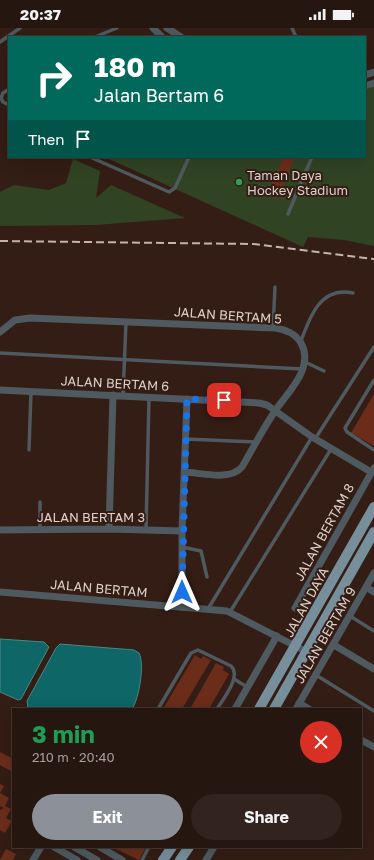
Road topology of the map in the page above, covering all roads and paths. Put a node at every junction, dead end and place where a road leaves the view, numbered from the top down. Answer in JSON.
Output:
{"nodes":[{"id":1,"x":20,"y":28,"type":"edge"},
{"id":2,"x":117,"y":28,"type":"edge"},
{"id":3,"x":153,"y":28,"type":"edge"},
{"id":4,"x":167,"y":28,"type":"edge"},
{"id":5,"x":9,"y":36,"type":"edge"},
{"id":6,"x":97,"y":36,"type":"edge"},
{"id":7,"x":161,"y":36,"type":"edge"},
{"id":8,"x":179,"y":36,"type":"edge"},
{"id":9,"x":8,"y":90,"type":"edge"},
{"id":10,"x":8,"y":104,"type":"edge"},
{"id":11,"x":92,"y":158,"type":"edge"},
{"id":12,"x":189,"y":158,"type":"edge"},
{"id":13,"x":312,"y":158,"type":"edge"},
{"id":14,"x":288,"y":214,"type":"dead end"},
{"id":15,"x":275,"y":288,"type":"dead end"},
{"id":16,"x":353,"y":293,"type":"dead end"},
{"id":17,"x":126,"y":322,"type":"junction"},
{"id":18,"x":273,"y":328,"type":"junction"},
{"id":19,"x":0,"y":332,"type":"edge"},
{"id":20,"x":300,"y":342,"type":"junction"},
{"id":21,"x":374,"y":347,"type":"edge"},
{"id":22,"x":0,"y":353,"type":"edge"},
{"id":23,"x":124,"y":360,"type":"junction"},
{"id":24,"x":304,"y":366,"type":"junction"},
{"id":25,"x":324,"y":372,"type":"dead end"},
{"id":26,"x":374,"y":380,"type":"edge"},
{"id":27,"x":0,"y":390,"type":"edge"},
{"id":28,"x":31,"y":390,"type":"junction"},
{"id":29,"x":113,"y":395,"type":"junction"},
{"id":30,"x":123,"y":396,"type":"junction"},
{"id":31,"x":149,"y":398,"type":"junction"},
{"id":32,"x":187,"y":399,"type":"junction"},
{"id":33,"x":275,"y":410,"type":"junction"},
{"id":34,"x":185,"y":438,"type":"junction"},
{"id":35,"x":314,"y":438,"type":"junction"},
{"id":36,"x":256,"y":442,"type":"junction"},
{"id":37,"x":332,"y":449,"type":"junction"},
{"id":38,"x":29,"y":450,"type":"dead end"},
{"id":39,"x":374,"y":450,"type":"edge"},
{"id":40,"x":373,"y":470,"type":"edge"},
{"id":41,"x":185,"y":472,"type":"junction"},
{"id":42,"x":40,"y":502,"type":"dead end"},
{"id":43,"x":374,"y":507,"type":"edge"},
{"id":44,"x":40,"y":529,"type":"junction"},
{"id":45,"x":109,"y":529,"type":"junction"},
{"id":46,"x":0,"y":530,"type":"edge"},
{"id":47,"x":146,"y":530,"type":"junction"},
{"id":48,"x":182,"y":530,"type":"junction"},
{"id":49,"x":374,"y":532,"type":"edge"},
{"id":50,"x":182,"y":547,"type":"junction"},
{"id":51,"x":374,"y":573,"type":"edge"},
{"id":52,"x":207,"y":577,"type":"dead end"},
{"id":53,"x":366,"y":587,"type":"junction"},
{"id":54,"x":0,"y":592,"type":"edge"},
{"id":55,"x":374,"y":592,"type":"edge"},
{"id":56,"x":182,"y":607,"type":"junction"},
{"id":57,"x":295,"y":608,"type":"dead end"},
{"id":58,"x":208,"y":609,"type":"junction"},
{"id":59,"x":230,"y":612,"type":"junction"},
{"id":60,"x":350,"y":616,"type":"junction"},
{"id":61,"x":374,"y":631,"type":"edge"},
{"id":62,"x":277,"y":636,"type":"junction"},
{"id":63,"x":334,"y":645,"type":"junction"},
{"id":64,"x":296,"y":646,"type":"junction"},
{"id":65,"x":307,"y":652,"type":"junction"},
{"id":66,"x":374,"y":669,"type":"edge"},
{"id":67,"x":316,"y":675,"type":"junction"},
{"id":68,"x":234,"y":679,"type":"junction"},
{"id":69,"x":248,"y":687,"type":"junction"},
{"id":70,"x":298,"y":706,"type":"edge"},
{"id":71,"x":159,"y":708,"type":"edge"},
{"id":72,"x":218,"y":708,"type":"edge"},
{"id":73,"x":236,"y":708,"type":"edge"},
{"id":74,"x":260,"y":708,"type":"edge"},
{"id":75,"x":275,"y":708,"type":"edge"},
{"id":76,"x":374,"y":711,"type":"edge"},
{"id":77,"x":362,"y":741,"type":"edge"},
{"id":78,"x":374,"y":747,"type":"edge"},
{"id":79,"x":40,"y":848,"type":"edge"},
{"id":80,"x":56,"y":848,"type":"edge"},
{"id":81,"x":76,"y":848,"type":"edge"},
{"id":82,"x":102,"y":848,"type":"edge"},
{"id":83,"x":148,"y":848,"type":"edge"},
{"id":84,"x":171,"y":848,"type":"edge"},
{"id":85,"x":188,"y":848,"type":"edge"},
{"id":86,"x":213,"y":848,"type":"edge"},
{"id":87,"x":183,"y":859,"type":"edge"},
{"id":88,"x":34,"y":860,"type":"edge"},
{"id":89,"x":77,"y":860,"type":"edge"},
{"id":90,"x":97,"y":860,"type":"edge"},
{"id":91,"x":122,"y":860,"type":"edge"},
{"id":92,"x":142,"y":860,"type":"edge"},
{"id":93,"x":163,"y":860,"type":"edge"},
{"id":94,"x":206,"y":860,"type":"edge"}],
"edges":[{"from":1,"to":5,"type":"lane"},
{"from":2,"to":6,"type":"lane"},
{"from":3,"to":7,"type":"street"},
{"from":4,"to":8,"type":"street"},
{"from":9,"to":10,"type":"lane"},
{"from":11,"to":12,"type":"lane"},
{"from":13,"to":14,"type":"lane"},
{"from":15,"to":18,"type":"lane"},
{"from":16,"to":20,"type":"lane"},
{"from":17,"to":18,"type":"street","name":"JALAN BERTAM 5"},
{"from":17,"to":19,"type":"street","name":"JALAN BERTAM 5"},
{"from":17,"to":23,"type":"lane"},
{"from":18,"to":20,"type":"street","name":"JALAN BERTAM 5"},
{"from":20,"to":24,"type":"street"},
{"from":21,"to":35,"type":"lane"},
{"from":22,"to":23,"type":"lane"},
{"from":23,"to":24,"type":"lane"},
{"from":23,"to":30,"type":"lane"},
{"from":24,"to":25,"type":"lane"},
{"from":24,"to":33,"type":"street"},
{"from":26,"to":39,"type":"lane"},
{"from":27,"to":28,"type":"street","name":"JALAN BERTAM 6"},
{"from":28,"to":29,"type":"street","name":"JALAN BERTAM 6"},
{"from":28,"to":38,"type":"lane"},
{"from":29,"to":30,"type":"street","name":"JALAN BERTAM 6"},
{"from":29,"to":45,"type":"street"},
{"from":30,"to":31,"type":"street","name":"JALAN BERTAM 6"},
{"from":31,"to":32,"type":"street","name":"JALAN BERTAM 6"},
{"from":31,"to":47,"type":"lane"},
{"from":32,"to":33,"type":"street","name":"JALAN BERTAM 6"},
{"from":32,"to":34,"type":"street"},
{"from":33,"to":35,"type":"street","name":"JALAN BERTAM 6"},
{"from":33,"to":36,"type":"street"},
{"from":34,"to":36,"type":"lane"},
{"from":34,"to":41,"type":"street"},
{"from":35,"to":37,"type":"street","name":"JALAN BERTAM 6"},
{"from":35,"to":58,"type":"lane"},
{"from":36,"to":41,"type":"street"},
{"from":37,"to":40,"type":"street","name":"JALAN BERTAM 6"},
{"from":37,"to":59,"type":"lane"},
{"from":40,"to":57,"type":"street","name":"JALAN BERTAM 8"},
{"from":41,"to":48,"type":"street"},
{"from":42,"to":44,"type":"lane"},
{"from":43,"to":64,"type":"main road","name":"JALAN DAYA"},
{"from":44,"to":45,"type":"street","name":"JALAN BERTAM 3"},
{"from":44,"to":46,"type":"street","name":"JALAN BERTAM 3"},
{"from":45,"to":47,"type":"street","name":"JALAN BERTAM 3"},
{"from":47,"to":48,"type":"street","name":"JALAN BERTAM 3"},
{"from":48,"to":50,"type":"street"},
{"from":49,"to":65,"type":"main road","name":"JALAN DAYA"},
{"from":50,"to":52,"type":"lane"},
{"from":50,"to":56,"type":"street"},
{"from":51,"to":53,"type":"street","name":"JALAN BERTAM 9"},
{"from":53,"to":55,"type":"street"},
{"from":53,"to":60,"type":"street","name":"JALAN BERTAM 9"},
{"from":54,"to":56,"type":"street","name":"JALAN BERTAM"},
{"from":56,"to":58,"type":"street","name":"JALAN BERTAM"},
{"from":58,"to":59,"type":"street","name":"JALAN BERTAM"},
{"from":59,"to":62,"type":"street","name":"JALAN BERTAM"},
{"from":60,"to":61,"type":"lane"},
{"from":60,"to":63,"type":"street","name":"JALAN BERTAM 9"},
{"from":62,"to":64,"type":"street","name":"JALAN BERTAM"},
{"from":62,"to":69,"type":"street"},
{"from":63,"to":66,"type":"street"},
{"from":63,"to":67,"type":"street","name":"JALAN BERTAM 9"},
{"from":64,"to":65,"type":"street","name":"JALAN BERTAM"},
{"from":64,"to":74,"type":"main road","name":"JALAN DAYA"},
{"from":65,"to":75,"type":"main road","name":"JALAN DAYA"},
{"from":67,"to":70,"type":"street","name":"JALAN BERTAM 9"},
{"from":67,"to":76,"type":"lane"},
{"from":68,"to":69,"type":"lane"},
{"from":68,"to":71,"type":"lane"},
{"from":68,"to":72,"type":"lane"},
{"from":69,"to":73,"type":"street"},
{"from":77,"to":78,"type":"street"},
{"from":79,"to":88,"type":"street"},
{"from":80,"to":89,"type":"street"},
{"from":81,"to":90,"type":"street"},
{"from":82,"to":91,"type":"street"},
{"from":83,"to":92,"type":"lane"},
{"from":84,"to":93,"type":"main road"},
{"from":85,"to":87,"type":"main road"},
{"from":86,"to":94,"type":"street"}]}
